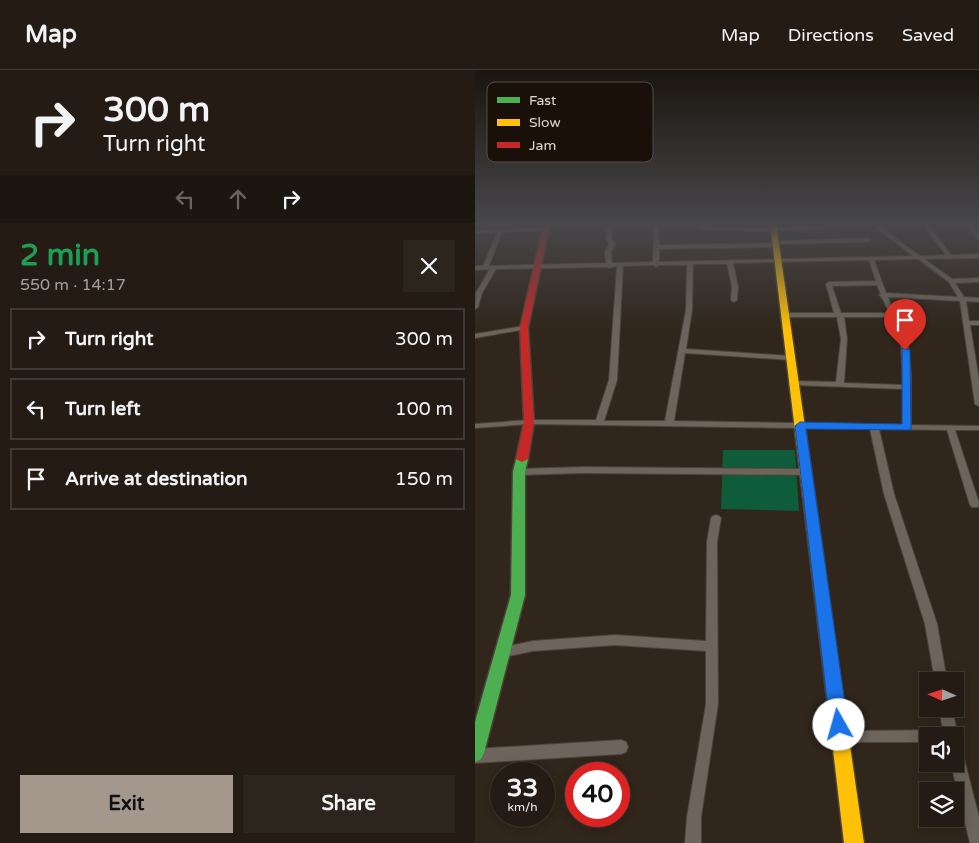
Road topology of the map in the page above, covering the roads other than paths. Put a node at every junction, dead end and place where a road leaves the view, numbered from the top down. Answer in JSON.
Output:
{"nodes":[{"id":1,"x":489,"y":259,"type":"edge"},
{"id":2,"x":540,"y":259,"type":"edge"},
{"id":3,"x":609,"y":259,"type":"edge"},
{"id":4,"x":656,"y":259,"type":"edge"},
{"id":5,"x":869,"y":259,"type":"edge"},
{"id":6,"x":871,"y":259,"type":"edge"},
{"id":7,"x":925,"y":259,"type":"edge"},
{"id":8,"x":777,"y":262,"type":"junction"},
{"id":9,"x":730,"y":263,"type":"junction"},
{"id":10,"x":690,"y":264,"type":"junction"},
{"id":11,"x":656,"y":265,"type":"junction"},
{"id":12,"x":609,"y":266,"type":"junction"},
{"id":13,"x":620,"y":266,"type":"junction"},
{"id":14,"x":475,"y":268,"type":"edge"},
{"id":15,"x":485,"y":268,"type":"junction"},
{"id":16,"x":494,"y":268,"type":"junction"},
{"id":17,"x":539,"y":268,"type":"junction"},
{"id":18,"x":979,"y":280,"type":"edge"},
{"id":19,"x":951,"y":281,"type":"junction"},
{"id":20,"x":878,"y":283,"type":"junction"},
{"id":21,"x":882,"y":295,"type":"junction"},
{"id":22,"x":734,"y":300,"type":"dead end"},
{"id":23,"x":963,"y":300,"type":"junction"},
{"id":24,"x":979,"y":300,"type":"edge"},
{"id":25,"x":475,"y":307,"type":"edge"},
{"id":26,"x":784,"y":315,"type":"junction"},
{"id":27,"x":839,"y":315,"type":"junction"},
{"id":28,"x":896,"y":315,"type":"junction"},
{"id":29,"x":966,"y":323,"type":"junction"},
{"id":30,"x":979,"y":323,"type":"edge"},
{"id":31,"x":524,"y":328,"type":"junction"},
{"id":32,"x":475,"y":336,"type":"edge"},
{"id":33,"x":683,"y":351,"type":"junction"},
{"id":34,"x":969,"y":351,"type":"junction"},
{"id":35,"x":979,"y":351,"type":"edge"},
{"id":36,"x":791,"y":358,"type":"junction"},
{"id":37,"x":794,"y":383,"type":"junction"},
{"id":38,"x":841,"y":385,"type":"junction"},
{"id":39,"x":907,"y":387,"type":"junction"},
{"id":40,"x":979,"y":404,"type":"edge"},
{"id":41,"x":529,"y":422,"type":"junction"},
{"id":42,"x":599,"y":423,"type":"junction"},
{"id":43,"x":669,"y":424,"type":"junction"},
{"id":44,"x":475,"y":426,"type":"edge"},
{"id":45,"x":800,"y":426,"type":"junction"},
{"id":46,"x":874,"y":427,"type":"junction"},
{"id":47,"x":907,"y":427,"type":"junction"},
{"id":48,"x":950,"y":428,"type":"junction"},
{"id":49,"x":979,"y":428,"type":"edge"},
{"id":50,"x":519,"y":472,"type":"junction"},
{"id":51,"x":806,"y":472,"type":"junction"},
{"id":52,"x":975,"y":506,"type":"dead end"},
{"id":53,"x":716,"y":518,"type":"dead end"},
{"id":54,"x":713,"y":646,"type":"junction"},
{"id":55,"x":504,"y":652,"type":"junction"},
{"id":56,"x":939,"y":672,"type":"edge"},
{"id":57,"x":477,"y":731,"type":"edge"},
{"id":58,"x":919,"y":736,"type":"edge"},
{"id":59,"x":841,"y":744,"type":"junction"},
{"id":60,"x":621,"y":746,"type":"dead end"},
{"id":61,"x":475,"y":754,"type":"edge"},
{"id":62,"x":960,"y":772,"type":"edge"},
{"id":63,"x":693,"y":843,"type":"edge"},
{"id":64,"x":854,"y":843,"type":"edge"},
{"id":65,"x":978,"y":843,"type":"edge"}],
"edges":[{"from":1,"to":15,"type":"street"},
{"from":2,"to":17,"type":"street"},
{"from":3,"to":12,"type":"street"},
{"from":4,"to":11,"type":"street"},
{"from":5,"to":8,"type":"street"},
{"from":6,"to":20,"type":"street"},
{"from":7,"to":19,"type":"street"},
{"from":8,"to":9,"type":"street"},
{"from":8,"to":26,"type":"street"},
{"from":9,"to":10,"type":"street"},
{"from":9,"to":22,"type":"street"},
{"from":10,"to":11,"type":"street"},
{"from":10,"to":33,"type":"street"},
{"from":11,"to":13,"type":"street"},
{"from":12,"to":13,"type":"street"},
{"from":12,"to":17,"type":"street"},
{"from":13,"to":42,"type":"street"},
{"from":14,"to":15,"type":"street"},
{"from":15,"to":16,"type":"street"},
{"from":16,"to":17,"type":"street"},
{"from":16,"to":25,"type":"street"},
{"from":17,"to":31,"type":"street"},
{"from":18,"to":19,"type":"street"},
{"from":19,"to":23,"type":"street"},
{"from":20,"to":21,"type":"street"},
{"from":20,"to":27,"type":"street"},
{"from":21,"to":23,"type":"street"},
{"from":21,"to":28,"type":"street"},
{"from":23,"to":24,"type":"street"},
{"from":23,"to":29,"type":"street"},
{"from":26,"to":27,"type":"street"},
{"from":26,"to":36,"type":"street"},
{"from":27,"to":28,"type":"street"},
{"from":27,"to":38,"type":"street"},
{"from":28,"to":39,"type":"street"},
{"from":29,"to":30,"type":"street"},
{"from":29,"to":34,"type":"street"},
{"from":31,"to":32,"type":"street"},
{"from":31,"to":41,"type":"street"},
{"from":33,"to":36,"type":"street"},
{"from":33,"to":43,"type":"street"},
{"from":34,"to":35,"type":"street"},
{"from":34,"to":40,"type":"street"},
{"from":36,"to":37,"type":"street"},
{"from":37,"to":38,"type":"street"},
{"from":37,"to":45,"type":"street"},
{"from":38,"to":39,"type":"street"},
{"from":39,"to":47,"type":"street"},
{"from":41,"to":42,"type":"street"},
{"from":41,"to":44,"type":"street"},
{"from":41,"to":50,"type":"street"},
{"from":42,"to":43,"type":"street"},
{"from":43,"to":45,"type":"street"},
{"from":45,"to":46,"type":"street"},
{"from":45,"to":51,"type":"street"},
{"from":46,"to":47,"type":"street"},
{"from":46,"to":56,"type":"street"},
{"from":47,"to":48,"type":"street"},
{"from":48,"to":49,"type":"street"},
{"from":48,"to":52,"type":"street"},
{"from":50,"to":51,"type":"street"},
{"from":50,"to":55,"type":"street"},
{"from":51,"to":59,"type":"street"},
{"from":53,"to":54,"type":"street"},
{"from":54,"to":55,"type":"street"},
{"from":54,"to":63,"type":"street"},
{"from":55,"to":57,"type":"street"},
{"from":57,"to":61,"type":"street"},
{"from":58,"to":59,"type":"street"},
{"from":59,"to":64,"type":"street"},
{"from":60,"to":61,"type":"street"},
{"from":62,"to":65,"type":"street"}]}
